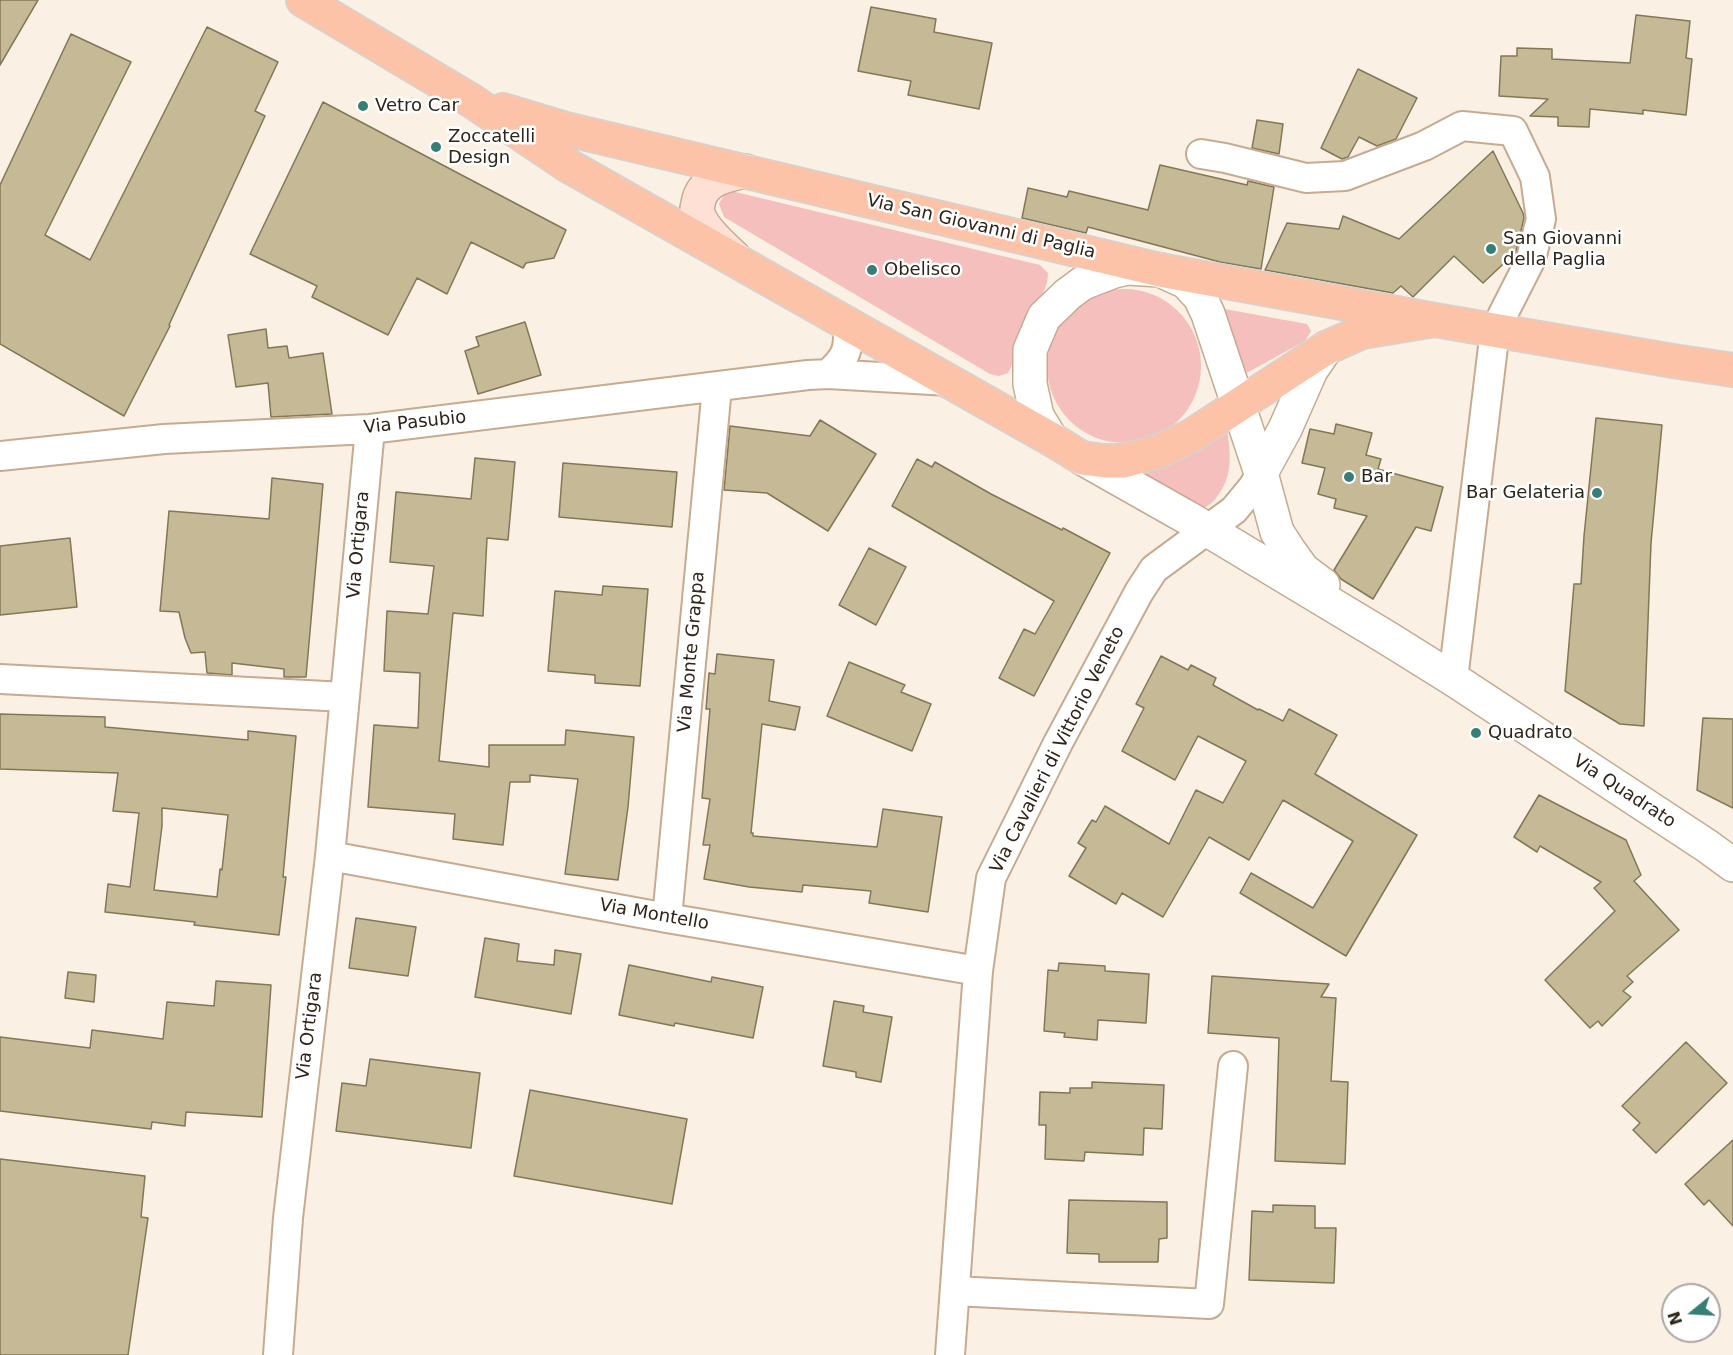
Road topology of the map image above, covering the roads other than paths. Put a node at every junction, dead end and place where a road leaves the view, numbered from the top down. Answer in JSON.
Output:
{"nodes":[{"id":1,"x":303,"y":0,"type":"edge"},
{"id":2,"x":472,"y":101,"type":"junction"},
{"id":3,"x":1201,"y":154,"type":"dead end"},
{"id":4,"x":746,"y":171,"type":"junction"},
{"id":5,"x":741,"y":264,"type":"junction"},
{"id":6,"x":1160,"y":270,"type":"junction"},
{"id":7,"x":1435,"y":320,"type":"junction"},
{"id":8,"x":848,"y":324,"type":"junction"},
{"id":9,"x":1495,"y":330,"type":"junction"},
{"id":10,"x":1326,"y":348,"type":"junction"},
{"id":11,"x":1733,"y":370,"type":"edge"},
{"id":12,"x":828,"y":374,"type":"junction"},
{"id":13,"x":949,"y":381,"type":"junction"},
{"id":14,"x":717,"y":387,"type":"junction"},
{"id":15,"x":1238,"y":405,"type":"junction"},
{"id":16,"x":370,"y":429,"type":"junction"},
{"id":17,"x":1051,"y":439,"type":"junction"},
{"id":18,"x":0,"y":456,"type":"edge"},
{"id":19,"x":1082,"y":458,"type":"junction"},
{"id":20,"x":1261,"y":473,"type":"junction"},
{"id":21,"x":1208,"y":530,"type":"junction"},
{"id":22,"x":1362,"y":624,"type":"junction"},
{"id":23,"x":0,"y":679,"type":"edge"},
{"id":24,"x":1453,"y":679,"type":"junction"},
{"id":25,"x":345,"y":697,"type":"junction"},
{"id":26,"x":330,"y":856,"type":"junction"},
{"id":27,"x":1733,"y":865,"type":"edge"},
{"id":28,"x":667,"y":918,"type":"junction"},
{"id":29,"x":978,"y":972,"type":"junction"},
{"id":30,"x":1233,"y":1066,"type":"dead end"},
{"id":31,"x":955,"y":1291,"type":"junction"},
{"id":32,"x":278,"y":1355,"type":"edge"},
{"id":33,"x":950,"y":1355,"type":"edge"}],
"edges":[{"from":1,"to":2,"type":"main road"},
{"from":2,"to":4,"type":"main road","name":"Via San Giovanni di Paglia"},
{"from":2,"to":5,"type":"main road"},
{"from":3,"to":9,"type":"street"},
{"from":4,"to":5,"type":"main road"},
{"from":4,"to":6,"type":"main road","name":"Via San Giovanni di Paglia"},
{"from":5,"to":8,"type":"main road"},
{"from":6,"to":7,"type":"main road","name":"Via San Giovanni di Paglia"},
{"from":6,"to":15,"type":"street"},
{"from":6,"to":17,"type":"street"},
{"from":7,"to":9,"type":"main road","name":"Via San Giovanni di Paglia"},
{"from":7,"to":10,"type":"main road"},
{"from":8,"to":12,"type":"street"},
{"from":8,"to":13,"type":"main road"},
{"from":9,"to":11,"type":"main road","name":"Via San Giovanni di Paglia"},
{"from":9,"to":24,"type":"street"},
{"from":10,"to":15,"type":"main road"},
{"from":10,"to":20,"type":"street"},
{"from":12,"to":13,"type":"street","name":"Via Pasubio"},
{"from":12,"to":14,"type":"street","name":"Via Pasubio"},
{"from":13,"to":17,"type":"main road"},
{"from":14,"to":16,"type":"street","name":"Via Pasubio"},
{"from":14,"to":28,"type":"street","name":"Via Monte Grappa"},
{"from":15,"to":19,"type":"main road"},
{"from":15,"to":20,"type":"street"},
{"from":16,"to":18,"type":"street","name":"Via Pasubio"},
{"from":16,"to":25,"type":"street","name":"Via Ortigara"},
{"from":17,"to":19,"type":"main road"},
{"from":19,"to":21,"type":"street","name":"Via Quadrato"},
{"from":20,"to":21,"type":"street","name":"Via Cavalieri di Vittorio Veneto"},
{"from":20,"to":22,"type":"street"},
{"from":21,"to":22,"type":"street","name":"Via Quadrato"},
{"from":21,"to":29,"type":"street","name":"Via Cavalieri di Vittorio Veneto"},
{"from":22,"to":24,"type":"street","name":"Via Quadrato"},
{"from":23,"to":25,"type":"street"},
{"from":24,"to":27,"type":"street","name":"Via Quadrato"},
{"from":25,"to":26,"type":"street","name":"Via Ortigara"},
{"from":26,"to":28,"type":"street","name":"Via Montello"},
{"from":26,"to":32,"type":"street","name":"Via Ortigara"},
{"from":28,"to":29,"type":"street","name":"Via Montello"},
{"from":29,"to":31,"type":"street","name":"Via Cavalieri di Vittorio Veneto"},
{"from":30,"to":31,"type":"street"},
{"from":31,"to":33,"type":"street","name":"Via Cavalieri di Vittorio Veneto"}]}
